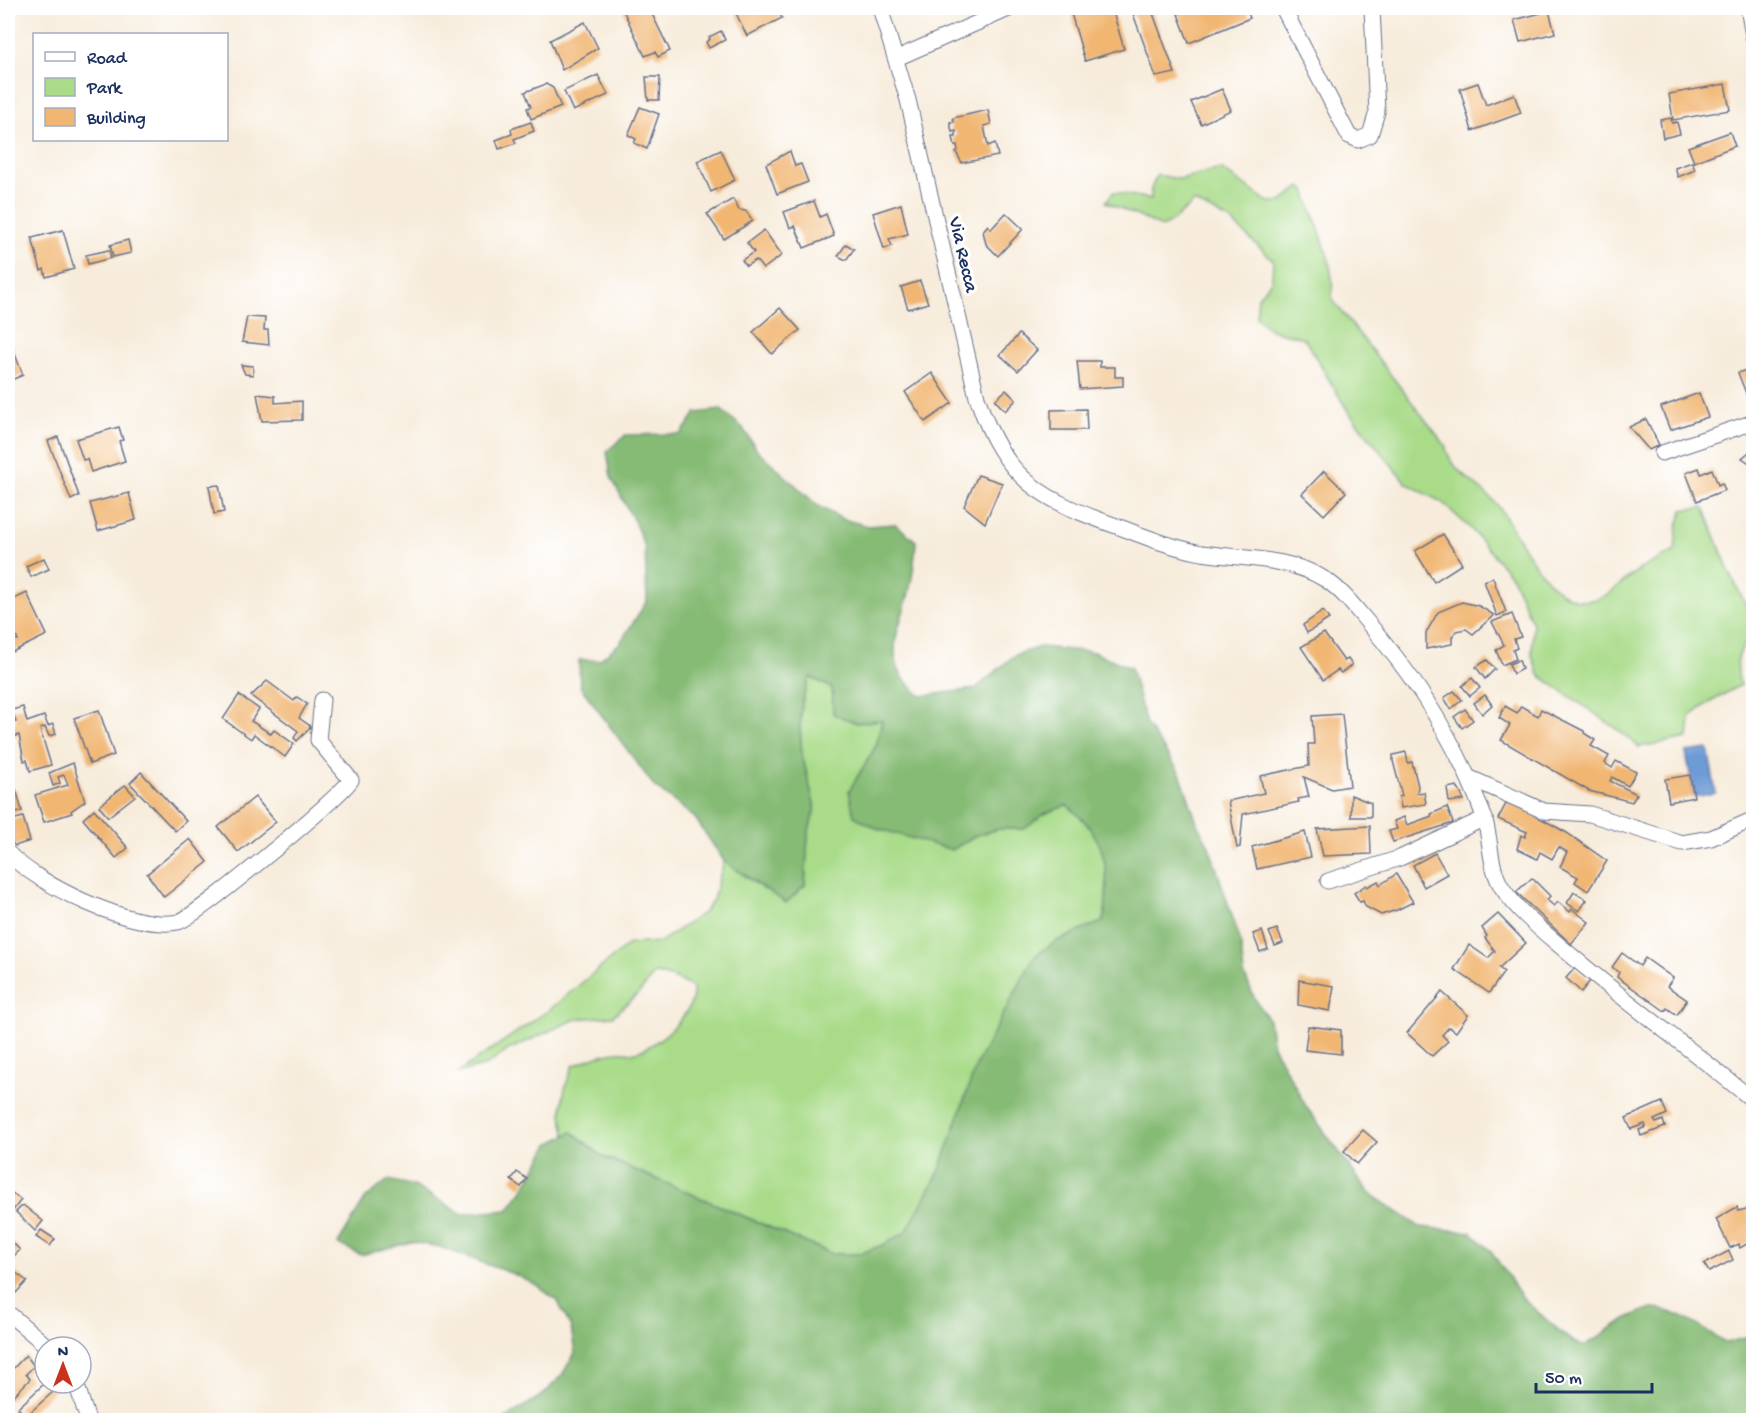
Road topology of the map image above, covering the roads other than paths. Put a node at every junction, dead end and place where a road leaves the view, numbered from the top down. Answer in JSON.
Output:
{"nodes":[{"id":1,"x":880,"y":8,"type":"edge"},
{"id":2,"x":1011,"y":8,"type":"edge"},
{"id":3,"x":1283,"y":8,"type":"edge"},
{"id":4,"x":1372,"y":8,"type":"edge"},
{"id":5,"x":1748,"y":8,"type":"edge"},
{"id":6,"x":1754,"y":41,"type":"edge"},
{"id":7,"x":897,"y":58,"type":"junction"},
{"id":8,"x":1754,"y":422,"type":"edge"},
{"id":9,"x":1662,"y":453,"type":"dead end"},
{"id":10,"x":322,"y":700,"type":"dead end"},
{"id":11,"x":1468,"y":777,"type":"junction"},
{"id":12,"x":1485,"y":818,"type":"junction"},
{"id":13,"x":1754,"y":819,"type":"edge"},
{"id":14,"x":8,"y":853,"type":"edge"},
{"id":15,"x":1328,"y":881,"type":"dead end"},
{"id":16,"x":1754,"y":1101,"type":"edge"},
{"id":17,"x":8,"y":1313,"type":"edge"},
{"id":18,"x":34,"y":1335,"type":"edge"},
{"id":19,"x":80,"y":1395,"type":"edge"},
{"id":20,"x":88,"y":1420,"type":"edge"}],
"edges":[{"from":1,"to":7,"type":"street","name":"Via Recca"},
{"from":2,"to":7,"type":"street"},
{"from":3,"to":4,"type":"street"},
{"from":5,"to":6,"type":"street"},
{"from":7,"to":11,"type":"street","name":"Via Recca"},
{"from":8,"to":9,"type":"street"},
{"from":10,"to":14,"type":"street"},
{"from":11,"to":12,"type":"street","name":"Via Recca"},
{"from":11,"to":13,"type":"street"},
{"from":12,"to":15,"type":"street"},
{"from":12,"to":16,"type":"street","name":"Via Recca"},
{"from":17,"to":18,"type":"street"},
{"from":19,"to":20,"type":"street"}]}
